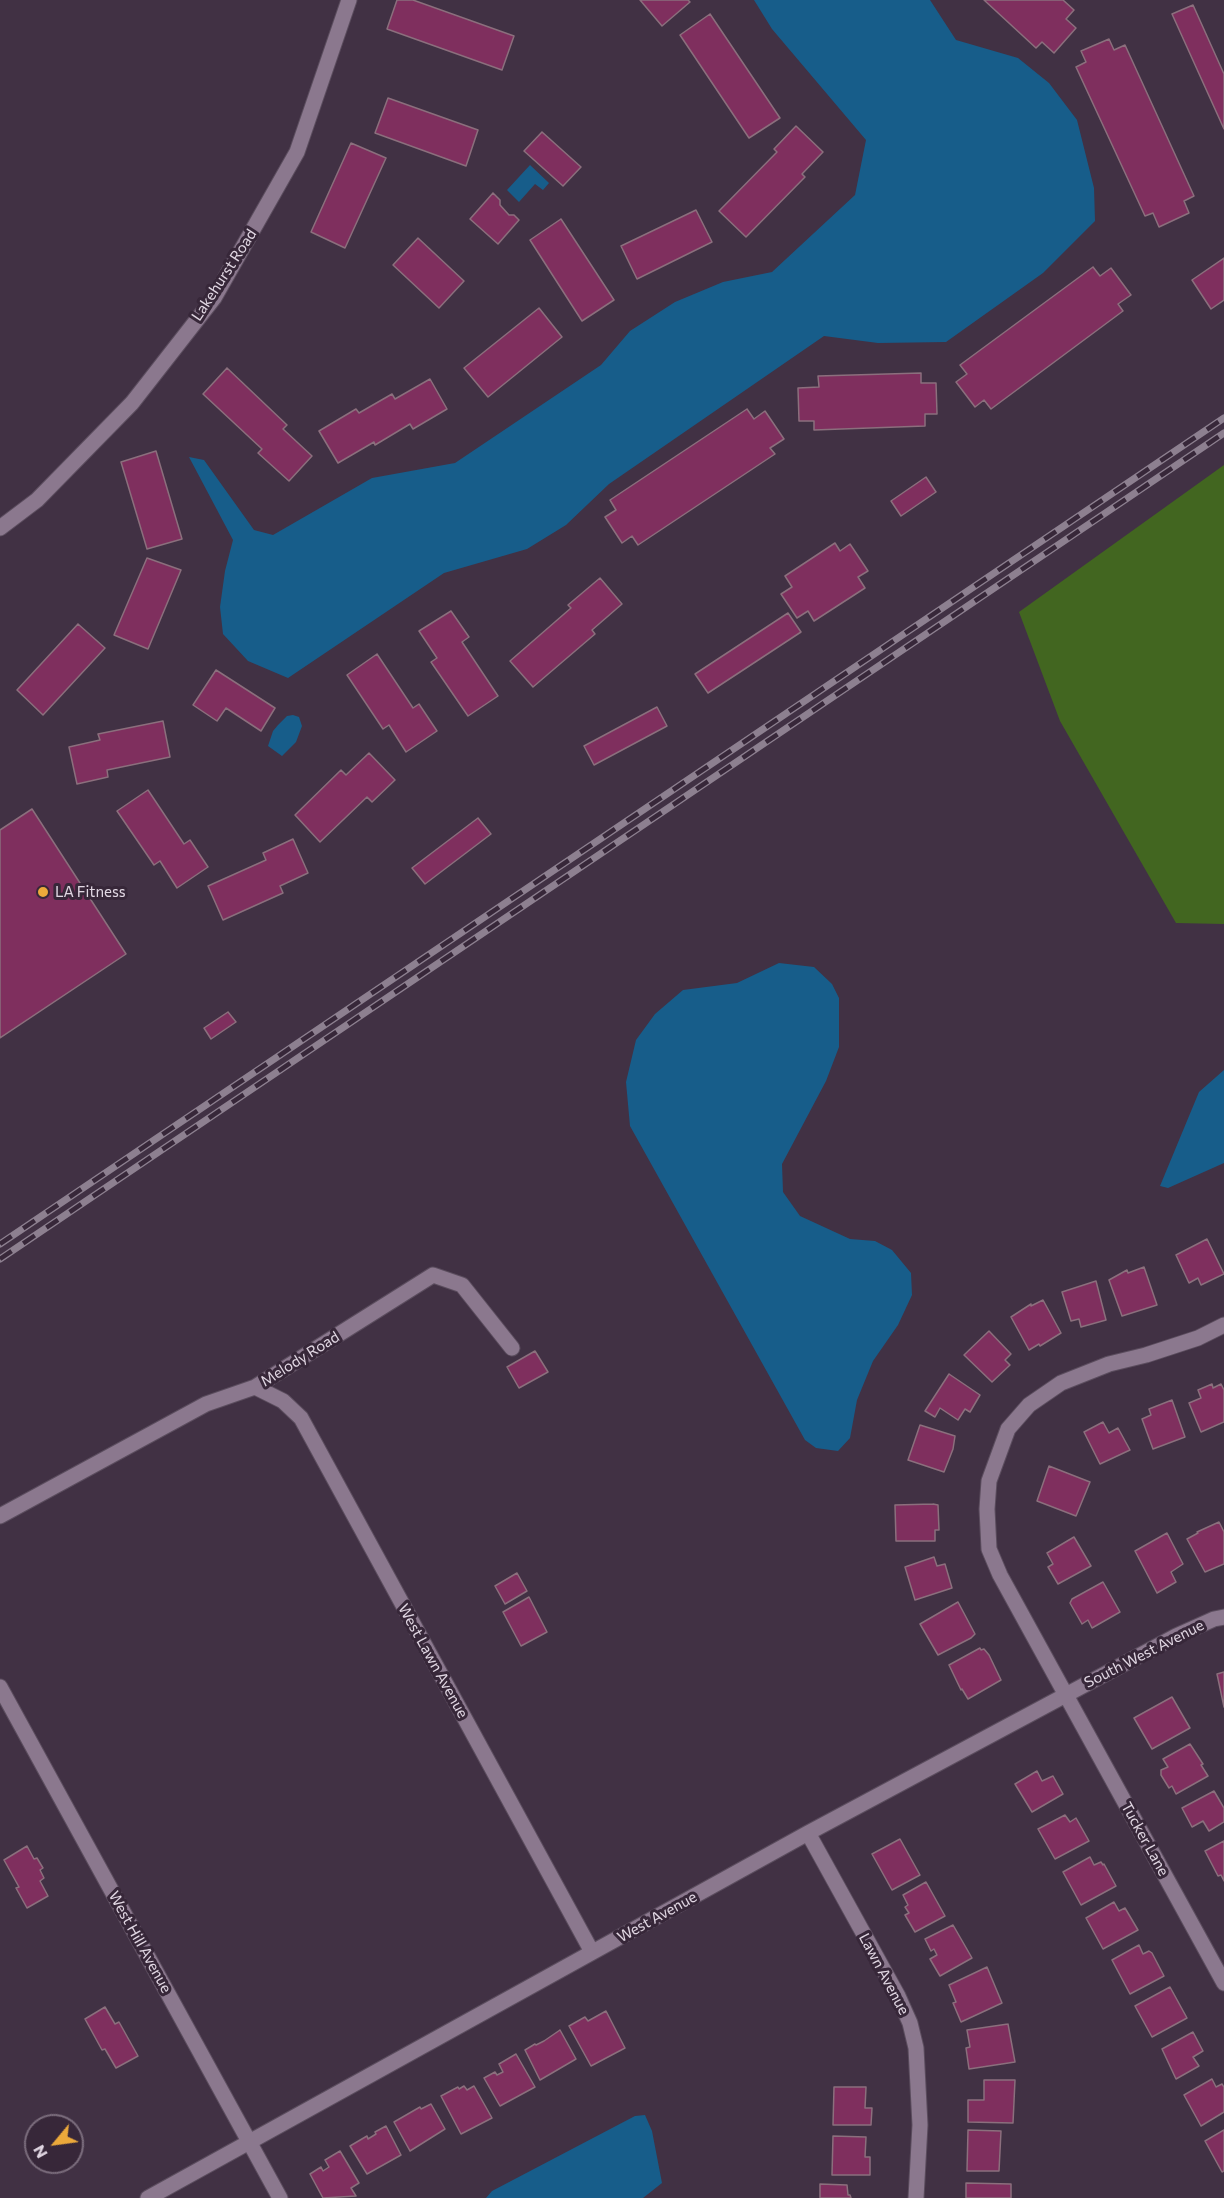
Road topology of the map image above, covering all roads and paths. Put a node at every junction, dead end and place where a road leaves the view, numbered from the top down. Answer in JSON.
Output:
{"nodes":[{"id":1,"x":350,"y":0,"type":"edge"},
{"id":2,"x":0,"y":528,"type":"edge"},
{"id":3,"x":1224,"y":1325,"type":"edge"},
{"id":4,"x":512,"y":1347,"type":"dead end"},
{"id":5,"x":255,"y":1387,"type":"junction"},
{"id":6,"x":0,"y":1516,"type":"edge"},
{"id":7,"x":1224,"y":1617,"type":"edge"},
{"id":8,"x":0,"y":1687,"type":"edge"},
{"id":9,"x":1066,"y":1695,"type":"junction"},
{"id":10,"x":808,"y":1833,"type":"junction"},
{"id":11,"x":592,"y":1952,"type":"junction"},
{"id":12,"x":1224,"y":1983,"type":"edge"},
{"id":13,"x":249,"y":2141,"type":"junction"},
{"id":14,"x":148,"y":2198,"type":"edge"},
{"id":15,"x":280,"y":2198,"type":"edge"},
{"id":16,"x":916,"y":2198,"type":"edge"}],
"edges":[{"from":1,"to":2,"type":"street","name":"Lakehurst Road"},
{"from":3,"to":9,"type":"street","name":"Tucker Lane"},
{"from":4,"to":5,"type":"street","name":"Melody Road"},
{"from":5,"to":6,"type":"street","name":"Melody Road"},
{"from":5,"to":11,"type":"street","name":"West Lawn Avenue"},
{"from":7,"to":9,"type":"street","name":"South West Avenue"},
{"from":8,"to":13,"type":"street","name":"West Hill Avenue"},
{"from":9,"to":10,"type":"street","name":"West Avenue"},
{"from":9,"to":12,"type":"street","name":"Tucker Lane"},
{"from":10,"to":11,"type":"street","name":"West Avenue"},
{"from":10,"to":16,"type":"street","name":"Lawn Avenue"},
{"from":11,"to":13,"type":"street","name":"West Avenue"},
{"from":13,"to":14,"type":"street","name":"West Avenue"},
{"from":13,"to":15,"type":"street","name":"West Hill Avenue"}]}
